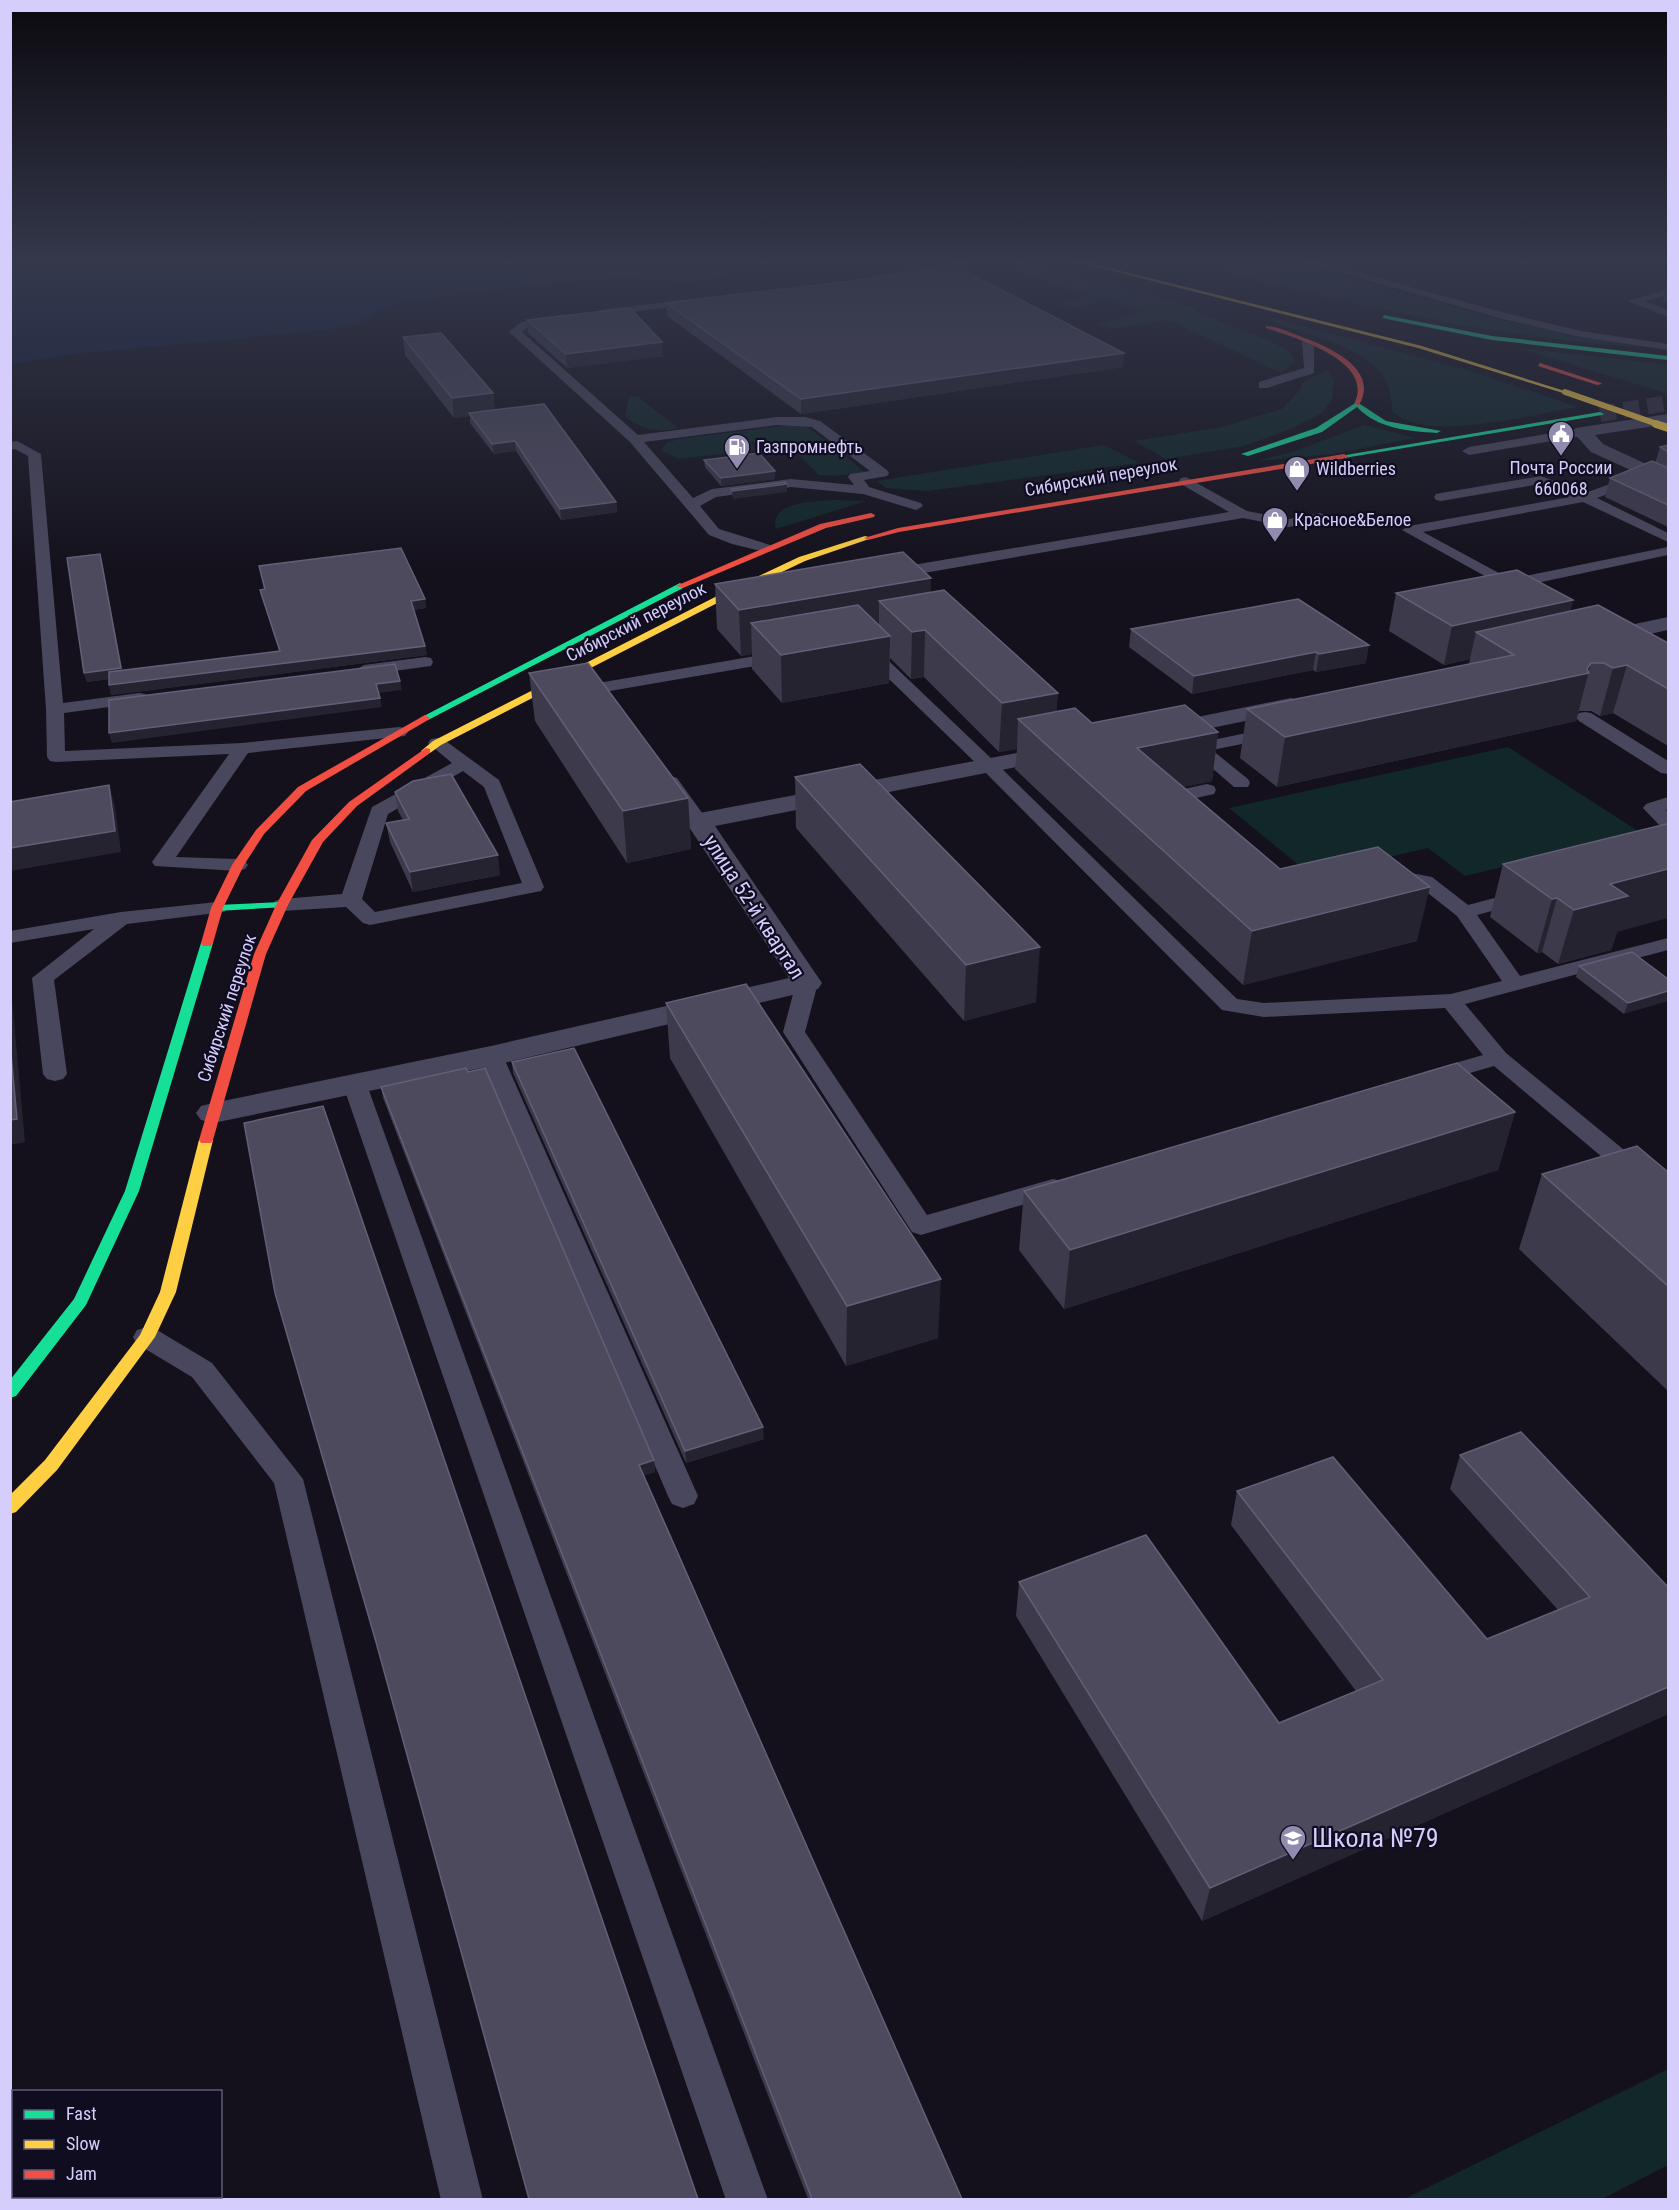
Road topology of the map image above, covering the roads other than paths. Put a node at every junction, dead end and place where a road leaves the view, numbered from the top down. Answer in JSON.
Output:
{"nodes":[{"id":1,"x":551,"y":364,"type":"edge"},
{"id":2,"x":1310,"y":364,"type":"edge"},
{"id":3,"x":1349,"y":364,"type":"edge"},
{"id":4,"x":1475,"y":364,"type":"edge"},
{"id":5,"x":1536,"y":364,"type":"edge"},
{"id":6,"x":1263,"y":385,"type":"dead end"},
{"id":7,"x":1604,"y":386,"type":"dead end"},
{"id":8,"x":1357,"y":404,"type":"junction"},
{"id":9,"x":1665,"y":411,"type":"edge"},
{"id":10,"x":1600,"y":414,"type":"tunnel mouth"},
{"id":11,"x":1668,"y":428,"type":"edge"},
{"id":12,"x":1487,"y":432,"type":"junction"},
{"id":13,"x":1582,"y":432,"type":"junction"},
{"id":14,"x":635,"y":440,"type":"junction"},
{"id":15,"x":10,"y":446,"type":"edge"},
{"id":16,"x":1469,"y":451,"type":"dead end"},
{"id":17,"x":1233,"y":456,"type":"dead end"},
{"id":18,"x":1648,"y":472,"type":"junction"},
{"id":19,"x":1186,"y":481,"type":"junction"},
{"id":20,"x":1668,"y":481,"type":"edge"},
{"id":21,"x":864,"y":490,"type":"junction"},
{"id":22,"x":1441,"y":497,"type":"dead end"},
{"id":23,"x":1585,"y":498,"type":"junction"},
{"id":24,"x":692,"y":505,"type":"junction"},
{"id":25,"x":922,"y":505,"type":"joint"},
{"id":26,"x":1243,"y":514,"type":"junction"},
{"id":27,"x":1320,"y":517,"type":"dead end"},
{"id":28,"x":1668,"y":538,"type":"edge"},
{"id":29,"x":765,"y":548,"type":"junction"},
{"id":30,"x":1668,"y":551,"type":"edge"},
{"id":31,"x":802,"y":559,"type":"junction"},
{"id":32,"x":872,"y":577,"type":"edge"},
{"id":33,"x":1509,"y":584,"type":"junction"},
{"id":34,"x":1528,"y":595,"type":"edge"},
{"id":35,"x":724,"y":596,"type":"junction"},
{"id":36,"x":756,"y":597,"type":"edge"},
{"id":37,"x":1668,"y":624,"type":"edge"},
{"id":38,"x":884,"y":639,"type":"edge"},
{"id":39,"x":1599,"y":639,"type":"edge"},
{"id":40,"x":803,"y":653,"type":"edge"},
{"id":41,"x":425,"y":662,"type":"dead end"},
{"id":42,"x":344,"y":672,"type":"edge"},
{"id":43,"x":560,"y":682,"type":"junction"},
{"id":44,"x":604,"y":687,"type":"junction"},
{"id":45,"x":159,"y":696,"type":"edge"},
{"id":46,"x":1314,"y":701,"type":"edge"},
{"id":47,"x":616,"y":704,"type":"edge"},
{"id":48,"x":55,"y":709,"type":"junction"},
{"id":49,"x":1585,"y":717,"type":"edge"},
{"id":50,"x":1288,"y":729,"type":"edge"},
{"id":51,"x":399,"y":732,"type":"junction"},
{"id":52,"x":1140,"y":736,"type":"edge"},
{"id":53,"x":437,"y":742,"type":"junction"},
{"id":54,"x":1082,"y":747,"type":"edge"},
{"id":55,"x":242,"y":748,"type":"junction"},
{"id":56,"x":465,"y":763,"type":"junction"},
{"id":57,"x":659,"y":765,"type":"edge"},
{"id":58,"x":989,"y":766,"type":"junction"},
{"id":59,"x":1668,"y":769,"type":"edge"},
{"id":60,"x":1241,"y":783,"type":"dead end"},
{"id":61,"x":1207,"y":790,"type":"edge"},
{"id":62,"x":1668,"y":803,"type":"edge"},
{"id":63,"x":1198,"y":819,"type":"edge"},
{"id":64,"x":698,"y":821,"type":"junction"},
{"id":65,"x":1668,"y":823,"type":"edge"},
{"id":66,"x":238,"y":866,"type":"junction"},
{"id":67,"x":1368,"y":881,"type":"edge"},
{"id":68,"x":1543,"y":891,"type":"edge"},
{"id":69,"x":351,"y":900,"type":"junction"},
{"id":70,"x":282,"y":905,"type":"junction"},
{"id":71,"x":217,"y":908,"type":"junction"},
{"id":72,"x":1464,"y":912,"type":"junction"},
{"id":73,"x":121,"y":918,"type":"junction"},
{"id":74,"x":10,"y":937,"type":"edge"},
{"id":75,"x":1668,"y":944,"type":"edge"},
{"id":76,"x":807,"y":982,"type":"junction"},
{"id":77,"x":1515,"y":984,"type":"junction"},
{"id":78,"x":1451,"y":1001,"type":"junction"},
{"id":79,"x":491,"y":1056,"type":"junction"},
{"id":80,"x":1498,"y":1058,"type":"junction"},
{"id":81,"x":55,"y":1074,"type":"dead end"},
{"id":82,"x":1408,"y":1084,"type":"edge"},
{"id":83,"x":356,"y":1085,"type":"junction"},
{"id":84,"x":213,"y":1113,"type":"junction"},
{"id":85,"x":1079,"y":1180,"type":"edge"},
{"id":86,"x":1668,"y":1199,"type":"edge"},
{"id":87,"x":147,"y":1337,"type":"junction"},
{"id":88,"x":10,"y":1392,"type":"edge"},
{"id":89,"x":683,"y":1496,"type":"dead end"},
{"id":90,"x":10,"y":1507,"type":"edge"},
{"id":91,"x":462,"y":2199,"type":"edge"},
{"id":92,"x":747,"y":2199,"type":"edge"}],
"edges":[{"from":1,"to":14,"type":"lane"},
{"from":2,"to":6,"type":"lane"},
{"from":3,"to":8,"type":"main road"},
{"from":4,"to":11,"type":"main road","bridge":true},
{"from":5,"to":7,"type":"main road"},
{"from":8,"to":12,"type":"main road"},
{"from":8,"to":17,"type":"main road"},
{"from":9,"to":13,"type":"street"},
{"from":10,"to":12,"type":"main road","name":"Сибирский переулок"},
{"from":12,"to":19,"type":"main road","name":"Сибирский переулок"},
{"from":13,"to":16,"type":"lane"},
{"from":13,"to":18,"type":"street"},
{"from":14,"to":21,"type":"lane"},
{"from":14,"to":24,"type":"lane"},
{"from":15,"to":48,"type":"lane"},
{"from":18,"to":20,"type":"street"},
{"from":18,"to":23,"type":"lane"},
{"from":19,"to":26,"type":"lane"},
{"from":19,"to":31,"type":"main road","name":"Сибирский переулок"},
{"from":21,"to":24,"type":"lane"},
{"from":21,"to":25,"type":"lane"},
{"from":22,"to":23,"type":"lane"},
{"from":23,"to":28,"type":"lane"},
{"from":23,"to":33,"type":"lane"},
{"from":24,"to":29,"type":"lane"},
{"from":25,"to":29,"type":"main road","name":"Сибирский переулок"},
{"from":26,"to":27,"type":"lane"},
{"from":26,"to":32,"type":"lane"},
{"from":29,"to":31,"type":"main road"},
{"from":29,"to":51,"type":"main road","name":"Сибирский переулок"},
{"from":30,"to":33,"type":"lane"},
{"from":31,"to":35,"type":"main road","name":"Сибирский переулок"},
{"from":33,"to":34,"type":"lane"},
{"from":35,"to":36,"type":"lane"},
{"from":35,"to":43,"type":"main road","name":"Сибирский переулок"},
{"from":37,"to":39,"type":"street"},
{"from":38,"to":58,"type":"lane"},
{"from":40,"to":44,"type":"lane"},
{"from":41,"to":42,"type":"lane"},
{"from":43,"to":44,"type":"lane"},
{"from":43,"to":53,"type":"main road","name":"Сибирский переулок"},
{"from":44,"to":47,"type":"lane"},
{"from":45,"to":48,"type":"lane"},
{"from":46,"to":52,"type":"street"},
{"from":48,"to":55,"type":"lane"},
{"from":49,"to":59,"type":"lane"},
{"from":50,"to":60,"type":"lane"},
{"from":51,"to":53,"type":"main road"},
{"from":51,"to":55,"type":"lane"},
{"from":51,"to":66,"type":"main road","name":"Сибирский переулок"},
{"from":53,"to":56,"type":"lane"},
{"from":53,"to":70,"type":"main road","name":"Сибирский переулок"},
{"from":54,"to":58,"type":"street","name":"улица 52-й квартал"},
{"from":55,"to":66,"type":"lane"},
{"from":56,"to":69,"type":"lane"},
{"from":56,"to":69,"type":"lane"},
{"from":57,"to":64,"type":"lane"},
{"from":58,"to":64,"type":"street","name":"улица 52-й квартал"},
{"from":58,"to":78,"type":"lane"},
{"from":61,"to":63,"type":"lane"},
{"from":62,"to":65,"type":"lane"},
{"from":64,"to":76,"type":"street","name":"улица 52-й квартал"},
{"from":66,"to":71,"type":"main road","name":"Сибирский переулок"},
{"from":67,"to":72,"type":"lane"},
{"from":68,"to":72,"type":"lane"},
{"from":69,"to":70,"type":"lane"},
{"from":70,"to":71,"type":"main road"},
{"from":70,"to":84,"type":"main road","name":"Сибирский переулок"},
{"from":71,"to":73,"type":"lane"},
{"from":71,"to":88,"type":"main road","name":"Сибирский переулок"},
{"from":72,"to":77,"type":"lane"},
{"from":73,"to":74,"type":"lane"},
{"from":73,"to":81,"type":"lane"},
{"from":75,"to":77,"type":"lane"},
{"from":76,"to":79,"type":"street","name":"улица 52-й квартал"},
{"from":76,"to":85,"type":"lane"},
{"from":77,"to":78,"type":"lane"},
{"from":78,"to":80,"type":"lane"},
{"from":79,"to":83,"type":"street","name":"улица 52-й квартал"},
{"from":79,"to":89,"type":"lane"},
{"from":80,"to":82,"type":"lane"},
{"from":80,"to":86,"type":"lane"},
{"from":83,"to":84,"type":"street","name":"улица 52-й квартал"},
{"from":83,"to":92,"type":"lane"},
{"from":84,"to":87,"type":"main road","name":"Сибирский переулок"},
{"from":87,"to":90,"type":"main road","name":"Сибирский переулок"},
{"from":87,"to":91,"type":"lane"}]}
